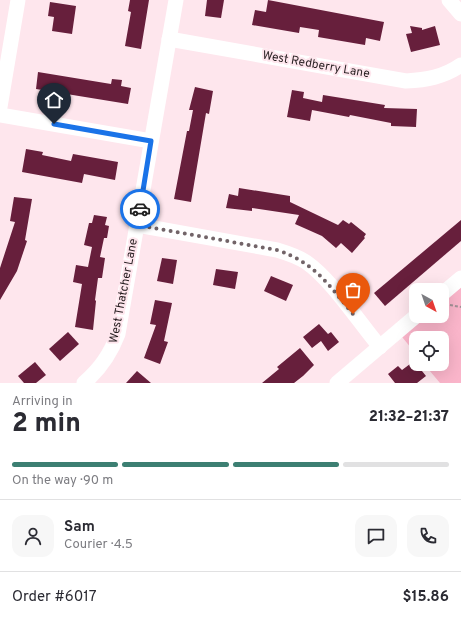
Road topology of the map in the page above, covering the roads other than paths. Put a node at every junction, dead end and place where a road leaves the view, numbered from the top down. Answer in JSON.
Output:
{"nodes":[{"id":1,"x":18,"y":0,"type":"edge"},
{"id":2,"x":176,"y":0,"type":"edge"},
{"id":3,"x":449,"y":0,"type":"edge"},
{"id":4,"x":461,"y":14,"type":"edge"},
{"id":5,"x":169,"y":38,"type":"junction"},
{"id":6,"x":461,"y":65,"type":"edge"},
{"id":7,"x":0,"y":107,"type":"edge"},
{"id":8,"x":0,"y":115,"type":"edge"},
{"id":9,"x":151,"y":141,"type":"junction"},
{"id":10,"x":137,"y":225,"type":"junction"},
{"id":11,"x":461,"y":278,"type":"edge"},
{"id":12,"x":449,"y":296,"type":"edge"},
{"id":13,"x":409,"y":322,"type":"edge"},
{"id":14,"x":380,"y":347,"type":"junction"},
{"id":15,"x":84,"y":383,"type":"edge"},
{"id":16,"x":337,"y":383,"type":"edge"}],
"edges":[{"from":1,"to":7,"type":"street"},
{"from":2,"to":5,"type":"street","name":"West Thatcher Lane"},
{"from":3,"to":4,"type":"street"},
{"from":5,"to":6,"type":"street","name":"West Redberry Lane"},
{"from":5,"to":9,"type":"street","name":"West Thatcher Lane"},
{"from":8,"to":9,"type":"street"},
{"from":9,"to":10,"type":"street","name":"West Thatcher Lane"},
{"from":10,"to":14,"type":"street"},
{"from":10,"to":15,"type":"street","name":"West Thatcher Lane"},
{"from":11,"to":12,"type":"street"},
{"from":13,"to":14,"type":"street"},
{"from":14,"to":16,"type":"street"}]}
